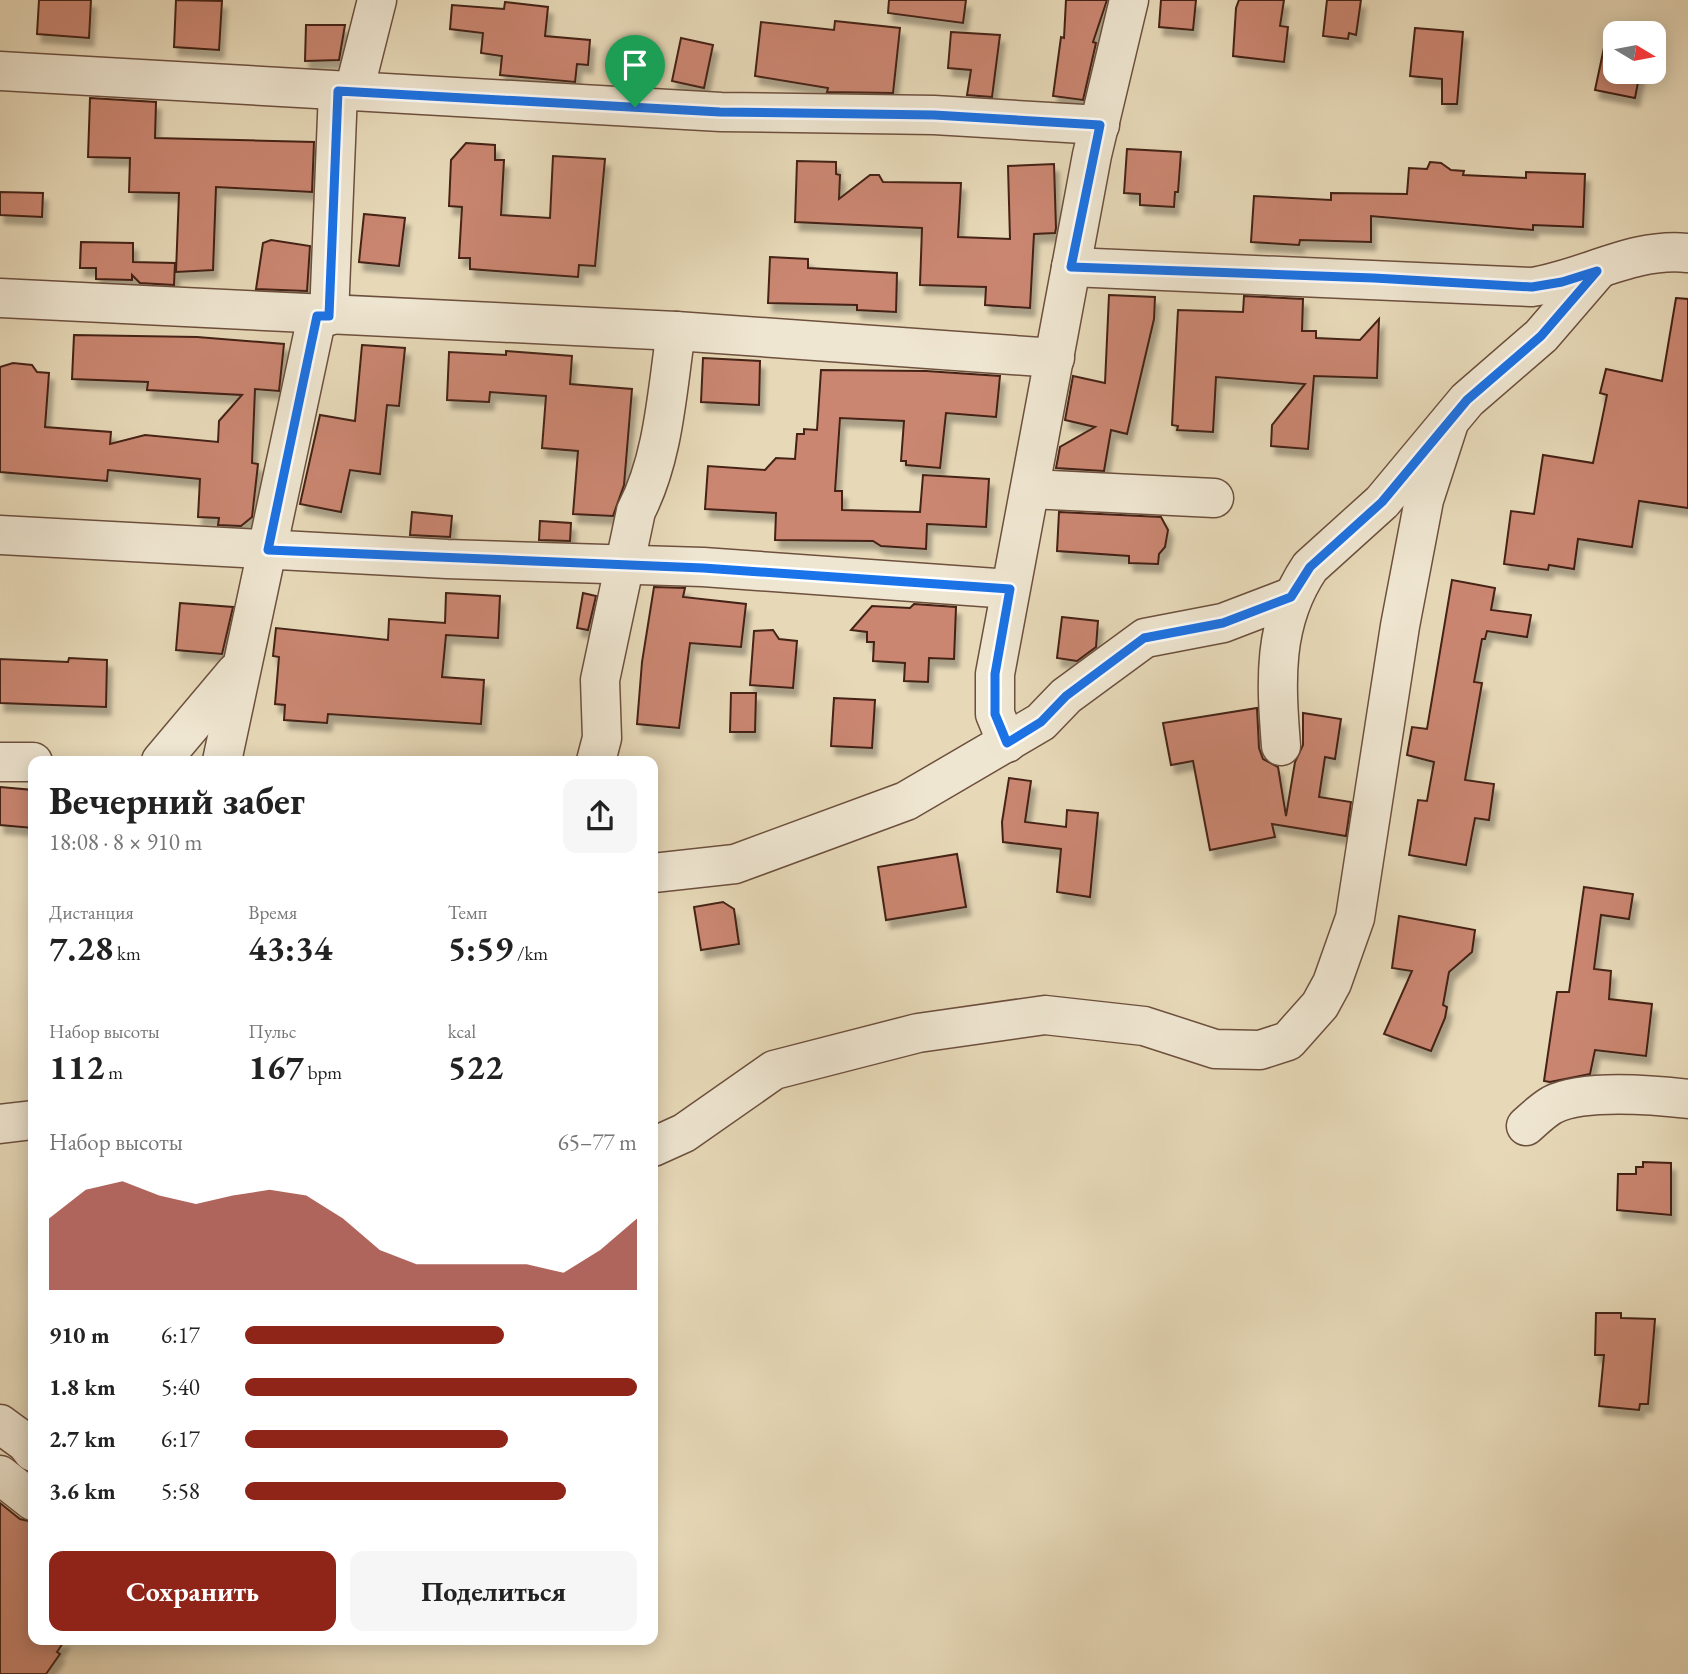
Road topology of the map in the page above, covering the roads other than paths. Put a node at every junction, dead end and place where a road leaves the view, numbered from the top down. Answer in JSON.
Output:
{"nodes":[{"id":1,"x":377,"y":0,"type":"edge"},
{"id":2,"x":1129,"y":0,"type":"edge"},
{"id":3,"x":0,"y":71,"type":"edge"},
{"id":4,"x":346,"y":91,"type":"junction"},
{"id":5,"x":1100,"y":125,"type":"junction"},
{"id":6,"x":1688,"y":253,"type":"edge"},
{"id":7,"x":1071,"y":267,"type":"junction"},
{"id":8,"x":1597,"y":271,"type":"junction"},
{"id":9,"x":0,"y":298,"type":"edge"},
{"id":10,"x":323,"y":316,"type":"junction"},
{"id":11,"x":676,"y":331,"type":"junction"},
{"id":12,"x":1055,"y":358,"type":"junction"},
{"id":13,"x":1448,"y":426,"type":"junction"},
{"id":14,"x":1030,"y":489,"type":"junction"},
{"id":15,"x":1214,"y":498,"type":"dead end"},
{"id":16,"x":0,"y":535,"type":"edge"},
{"id":17,"x":268,"y":550,"type":"junction"},
{"id":18,"x":624,"y":566,"type":"junction"},
{"id":19,"x":1010,"y":589,"type":"junction"},
{"id":20,"x":1291,"y":597,"type":"junction"},
{"id":21,"x":241,"y":666,"type":"junction"},
{"id":22,"x":1007,"y":743,"type":"junction"},
{"id":23,"x":1281,"y":746,"type":"dead end"},
{"id":24,"x":165,"y":756,"type":"edge"},
{"id":25,"x":223,"y":756,"type":"edge"},
{"id":26,"x":597,"y":756,"type":"edge"},
{"id":27,"x":0,"y":762,"type":"edge"},
{"id":28,"x":28,"y":762,"type":"edge"},
{"id":29,"x":658,"y":872,"type":"edge"},
{"id":30,"x":1688,"y":1099,"type":"edge"},
{"id":31,"x":28,"y":1121,"type":"edge"},
{"id":32,"x":0,"y":1124,"type":"edge"},
{"id":33,"x":1526,"y":1126,"type":"dead end"},
{"id":34,"x":658,"y":1145,"type":"edge"},
{"id":35,"x":0,"y":1424,"type":"edge"},
{"id":36,"x":28,"y":1446,"type":"edge"},
{"id":37,"x":0,"y":1475,"type":"edge"},
{"id":38,"x":28,"y":1497,"type":"edge"}],
"edges":[{"from":1,"to":4,"type":"street"},
{"from":2,"to":5,"type":"street"},
{"from":3,"to":4,"type":"street"},
{"from":4,"to":5,"type":"street"},
{"from":4,"to":10,"type":"street"},
{"from":5,"to":7,"type":"street"},
{"from":6,"to":8,"type":"street"},
{"from":7,"to":8,"type":"street"},
{"from":7,"to":12,"type":"street"},
{"from":8,"to":13,"type":"street"},
{"from":9,"to":10,"type":"street"},
{"from":10,"to":11,"type":"street"},
{"from":10,"to":17,"type":"street"},
{"from":11,"to":12,"type":"street"},
{"from":11,"to":18,"type":"street"},
{"from":12,"to":14,"type":"street"},
{"from":13,"to":20,"type":"street"},
{"from":13,"to":34,"type":"street"},
{"from":14,"to":15,"type":"street"},
{"from":14,"to":19,"type":"street"},
{"from":16,"to":17,"type":"street"},
{"from":17,"to":18,"type":"street"},
{"from":17,"to":21,"type":"street"},
{"from":18,"to":19,"type":"street"},
{"from":18,"to":26,"type":"street"},
{"from":19,"to":22,"type":"street"},
{"from":20,"to":22,"type":"street"},
{"from":20,"to":23,"type":"street"},
{"from":21,"to":24,"type":"street"},
{"from":21,"to":25,"type":"street"},
{"from":22,"to":29,"type":"street"},
{"from":27,"to":28,"type":"street"},
{"from":30,"to":33,"type":"street"},
{"from":31,"to":32,"type":"street"},
{"from":35,"to":36,"type":"street"},
{"from":37,"to":38,"type":"street"}]}
